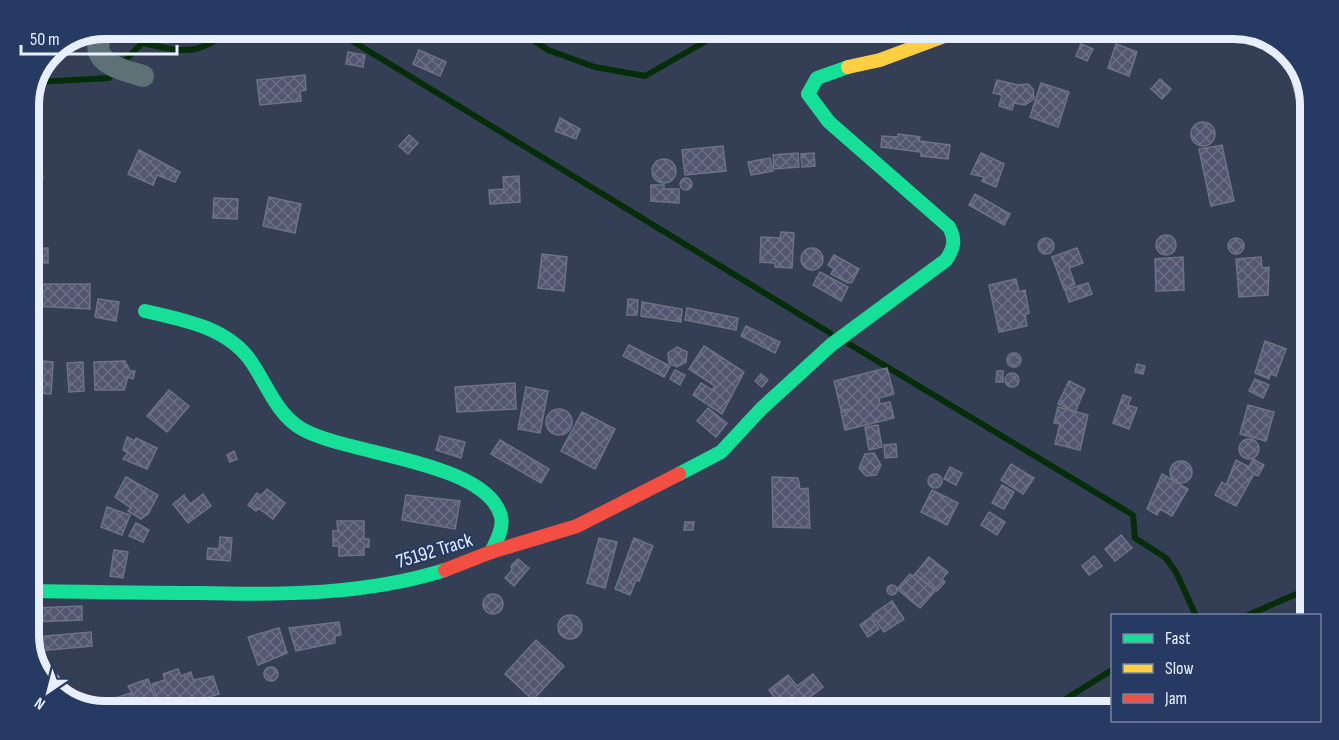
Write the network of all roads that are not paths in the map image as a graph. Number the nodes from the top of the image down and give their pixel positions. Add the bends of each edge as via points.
1 (101, 39) edge
2 (936, 39) edge
3 (143, 76) dead end
4 (145, 311) dead end
5 (491, 552) junction
6 (39, 591) edge

1 - 3 street via 106,62 121,71
2 - 5 street via 817,78 808,98 829,122 949,227 955,241 946,260 831,345 721,452 577,526
4 - 5 street, 75192 Track via 196,324 242,350 282,414 302,429 328,441 402,458 469,481 495,502 501,516
5 - 6 street, 75192 Track via 416,579 333,592

